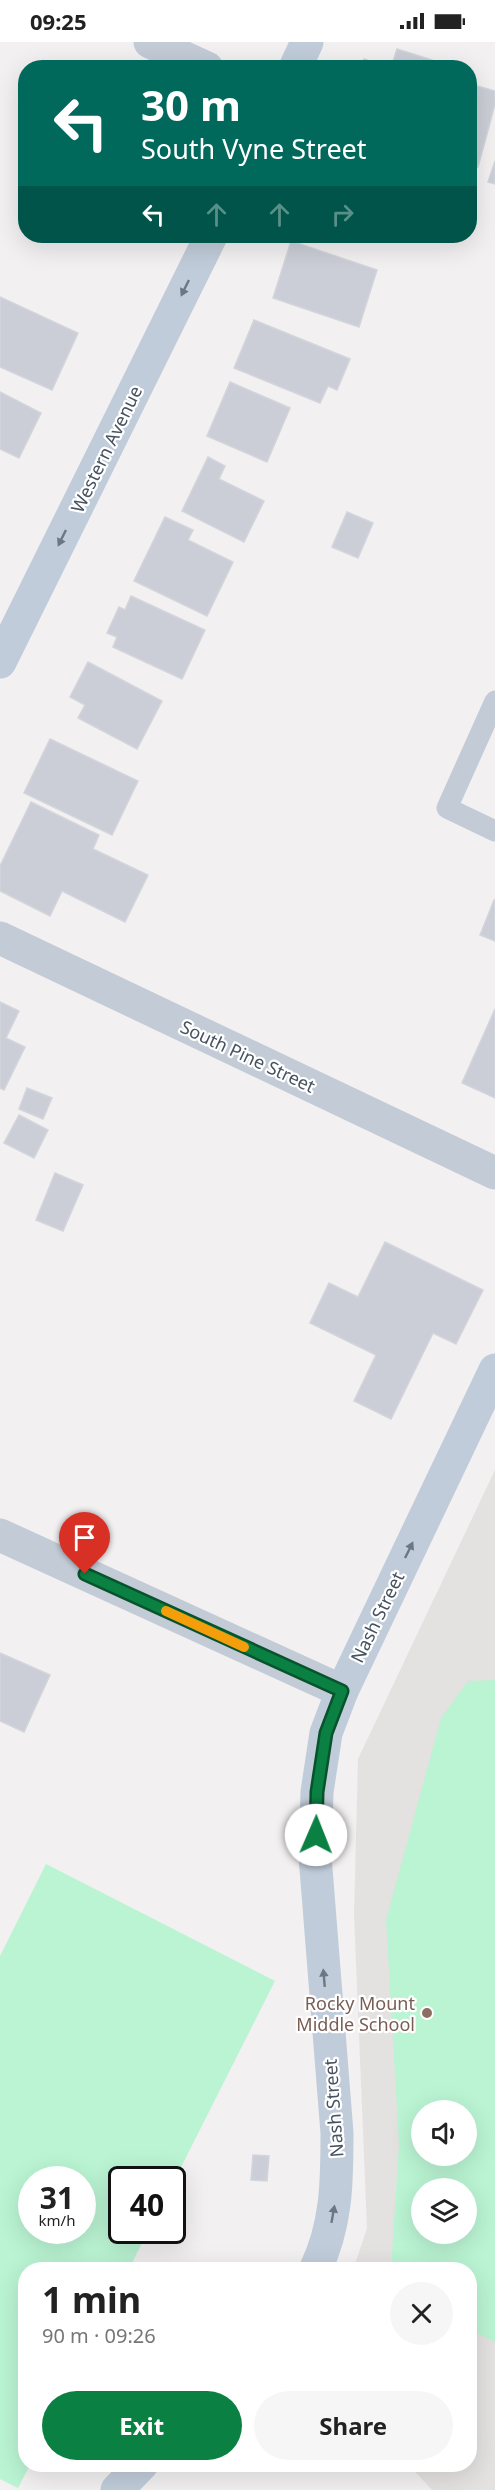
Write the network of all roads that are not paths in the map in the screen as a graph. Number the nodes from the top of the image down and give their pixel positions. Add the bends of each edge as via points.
1 (150, 42) edge
2 (307, 42) edge
3 (189, 60) edge
4 (299, 60) edge
5 (208, 243) edge
6 (0, 662) edge
7 (495, 701) edge
8 (495, 831) edge
9 (0, 938) edge
10 (495, 1173) edge
11 (495, 1370) edge
12 (0, 1535) edge
13 (342, 1691) junction
14 (319, 2262) edge
15 (134, 2472) edge
16 (117, 2490) edge

1 - 3 street
2 - 4 street
5 -> 6 street, Western Avenue
7 - 8 lane via 447,808
9 - 10 street, South Pine Street
13 -> 11 street, Nash Street
12 - 13 street
14 -> 13 street, Nash Street via 334,2212 337,2133 315,1856 317,1792 326,1733
15 - 16 street

